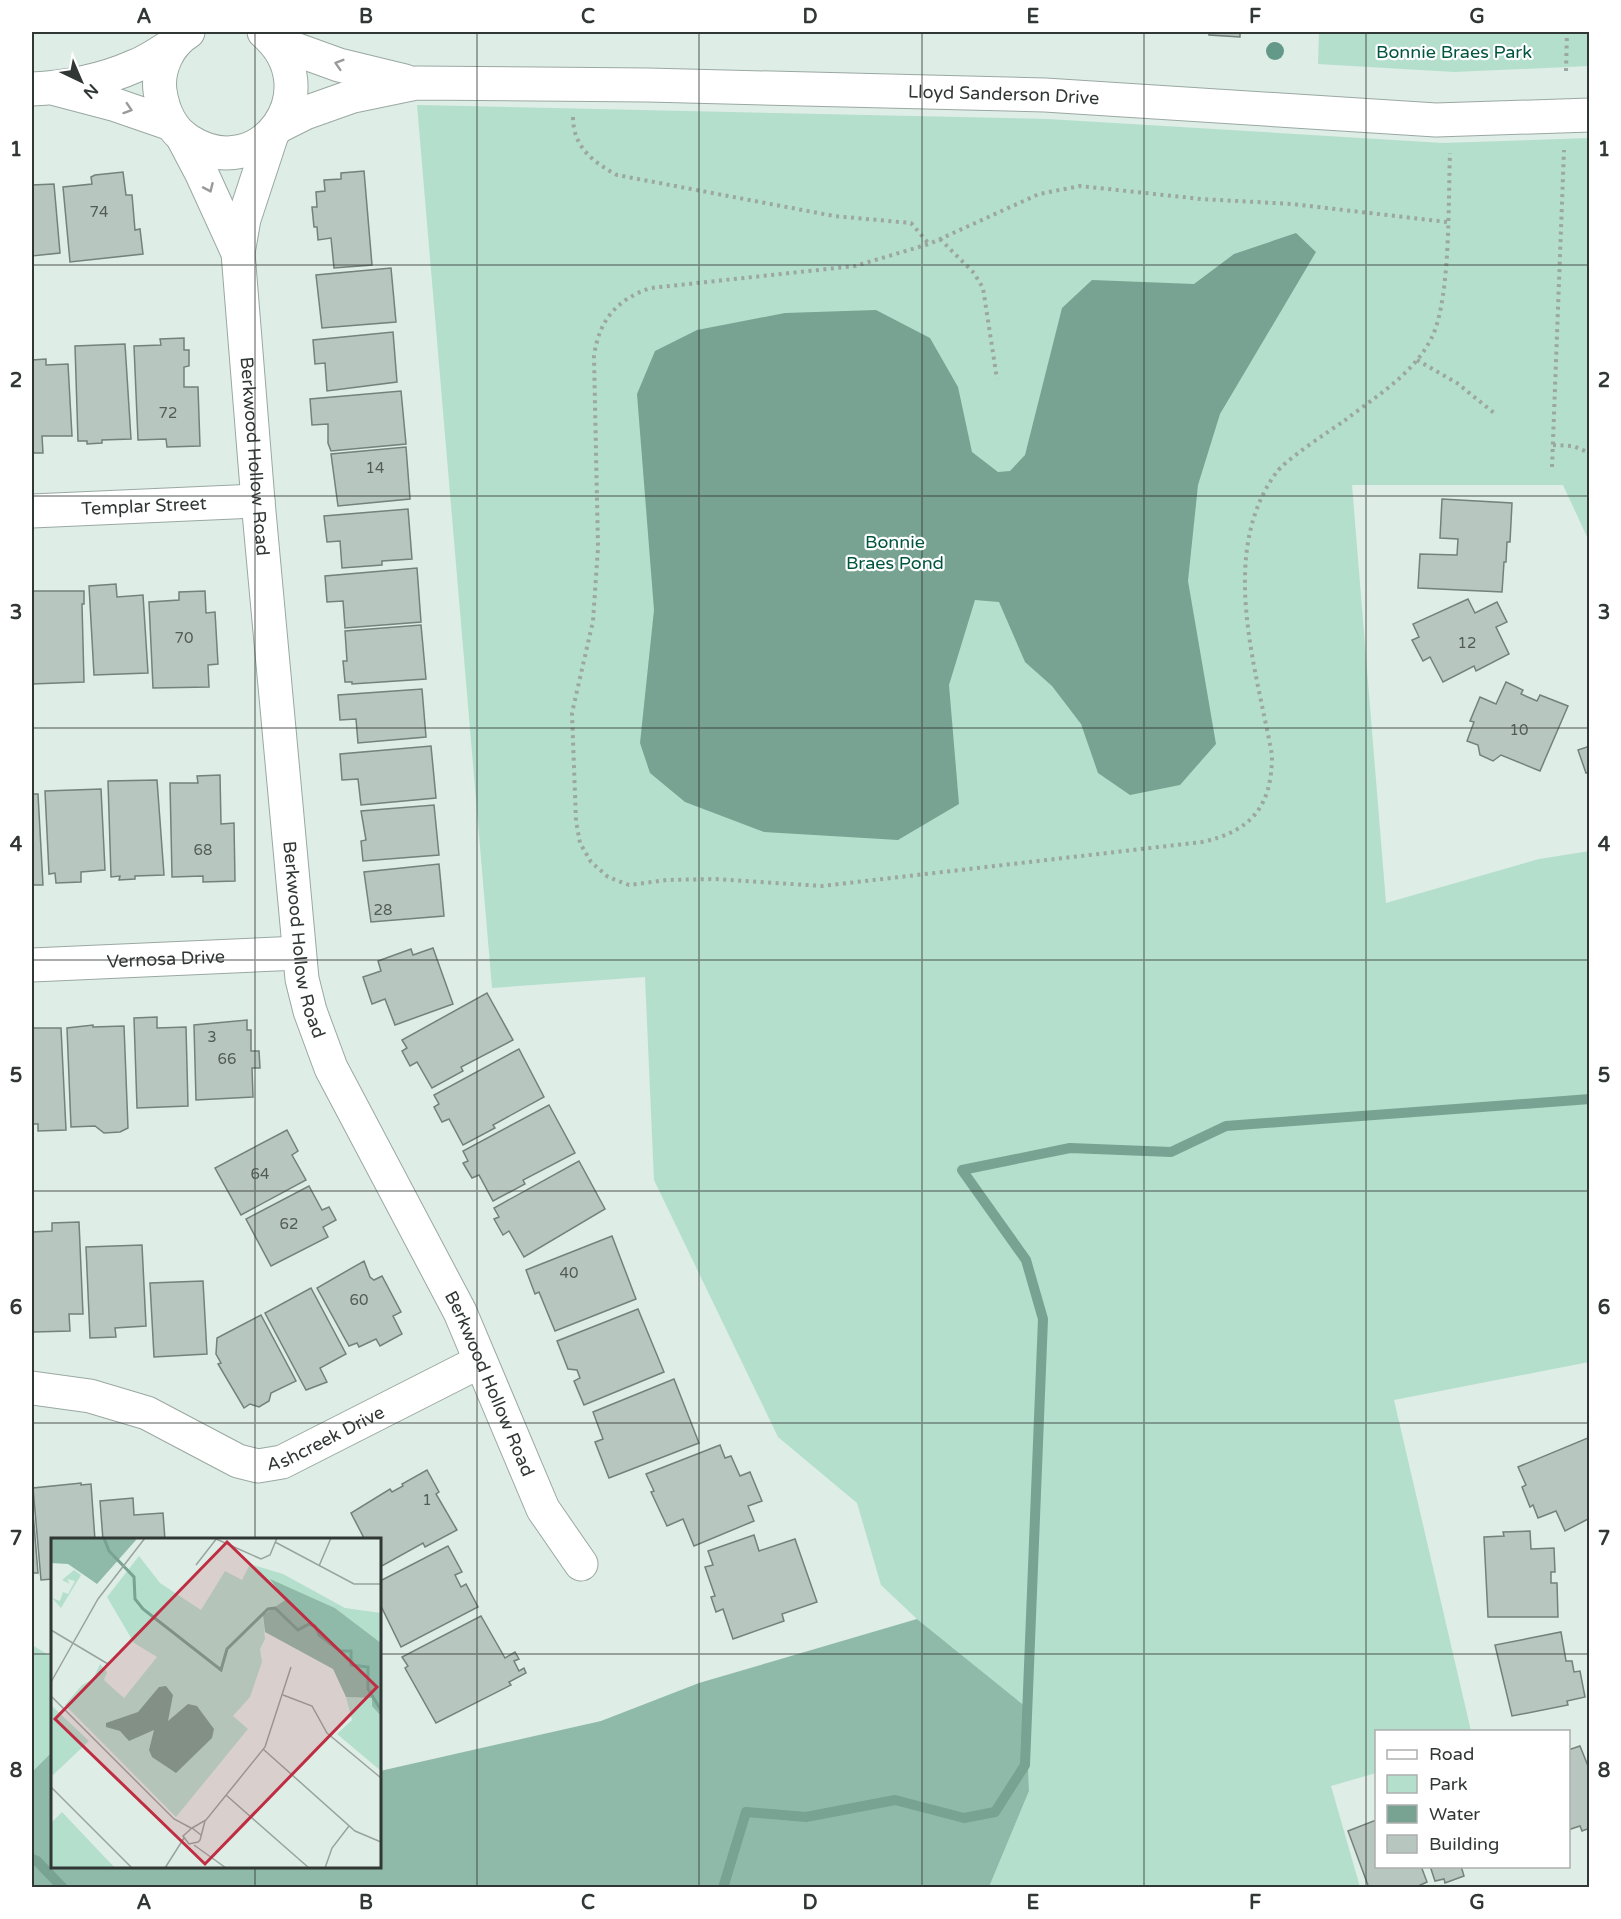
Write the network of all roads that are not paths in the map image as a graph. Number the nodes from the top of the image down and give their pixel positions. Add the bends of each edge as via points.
1 (182, 35) edge
2 (271, 37) edge
3 (416, 83) junction
4 (42, 88) edge
5 (1590, 115) edge
6 (176, 130) junction
7 (276, 130) junction
8 (238, 253) junction
9 (258, 501) junction
10 (32, 511) edge
11 (299, 953) junction
12 (32, 965) edge
13 (479, 1362) junction
14 (32, 1389) edge
15 (581, 1564) dead end

1 - 4 street via 137,66
1 - 6 street, Berkwood Hollow Road via 164,61 159,83 162,105
3 -> 2 street, Lloyd Sanderson Drive via 339,65
2 - 7 street, Berkwood Hollow Road via 289,62 293,84 290,106
3 - 5 street, Lloyd Sanderson Drive via 1045,95 1452,120
3 - 7 street, Lloyd Sanderson Drive via 353,96 305,113
4 -> 6 street via 113,104
6 - 7 street, Lloyd Sanderson Drive via 198,147 218,152 256,146
6 -> 8 street, Berkwood Hollow Road via 201,172
7 - 8 street, Berkwood Hollow Road via 244,219
8 - 9 street, Berkwood Hollow Road
9 - 10 street, Templar Street
9 - 11 street, Berkwood Hollow Road
11 - 12 street, Vernosa Drive
11 - 13 street, Berkwood Hollow Road via 310,1011 331,1068 460,1312
13 - 14 street, Ashcreek Drive via 282,1462 258,1466 238,1461 140,1411 90,1396
13 - 15 street, Berkwood Hollow Road via 543,1509

